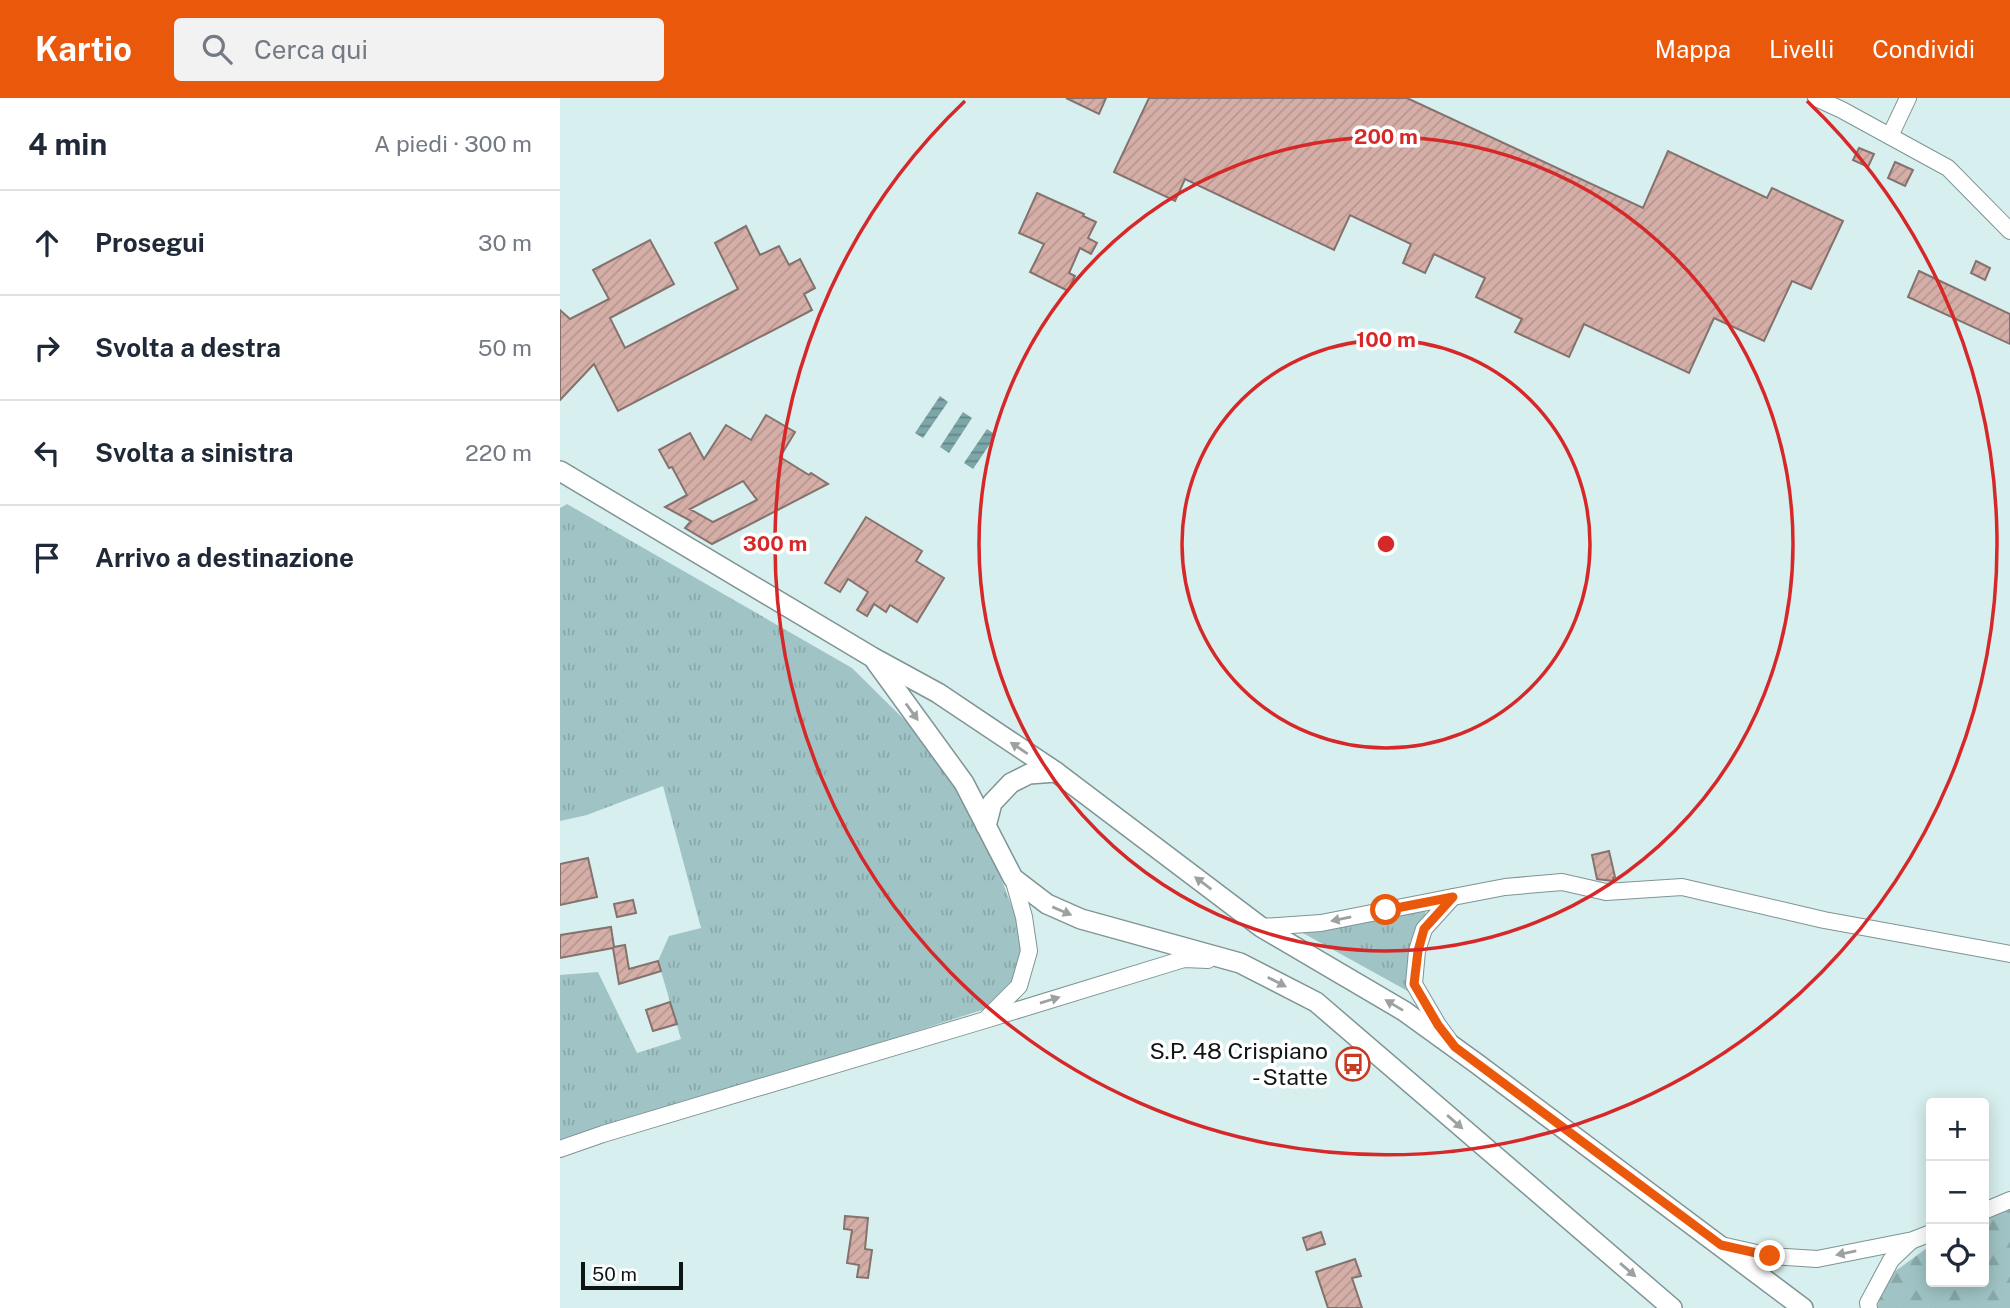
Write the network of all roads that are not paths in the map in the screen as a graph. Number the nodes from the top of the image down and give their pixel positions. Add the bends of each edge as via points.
1 (1816, 98) edge
2 (1908, 98) edge
3 (1891, 136) junction
4 (2010, 231) edge
5 (560, 471) edge
6 (872, 657) junction
7 (1056, 772) junction
8 (986, 826) junction
9 (1013, 878) junction
10 (1453, 897) junction
11 (1261, 927) junction
12 (2010, 954) edge
13 (1240, 963) junction
14 (985, 1020) junction
15 (1455, 1047) junction
16 (560, 1149) edge
17 (2010, 1200) edge
18 (1989, 1209) edge
19 (1926, 1235) edge
20 (1913, 1240) junction
21 (1721, 1245) junction
22 (1672, 1308) edge
23 (1803, 1308) edge
24 (1869, 1308) edge

1 - 3 street
2 - 3 street
3 - 4 street via 1948,168
5 - 6 main road
7 -> 6 main road via 938,693
6 -> 8 main road via 964,783
7 - 8 main road via 1029,774 1011,783 992,803
11 -> 7 main road
8 - 9 main road
9 -> 13 main road via 1047,904 1081,919
9 - 14 street via 1029,951 1019,986
10 -> 11 street via 1321,923
10 - 12 street via 1562,882 1606,892 1682,887 1824,920
10 - 15 street via 1424,929 1414,984
15 -> 11 main road via 1404,1011
14 -> 13 street via 1184,958
13 -> 22 main road via 1316,1002
14 - 16 street
15 - 21 main road
17 - 18 street
19 - 20 street
20 -> 21 street via 1817,1259 1770,1256
20 - 24 street via 1891,1260
21 - 23 main road

